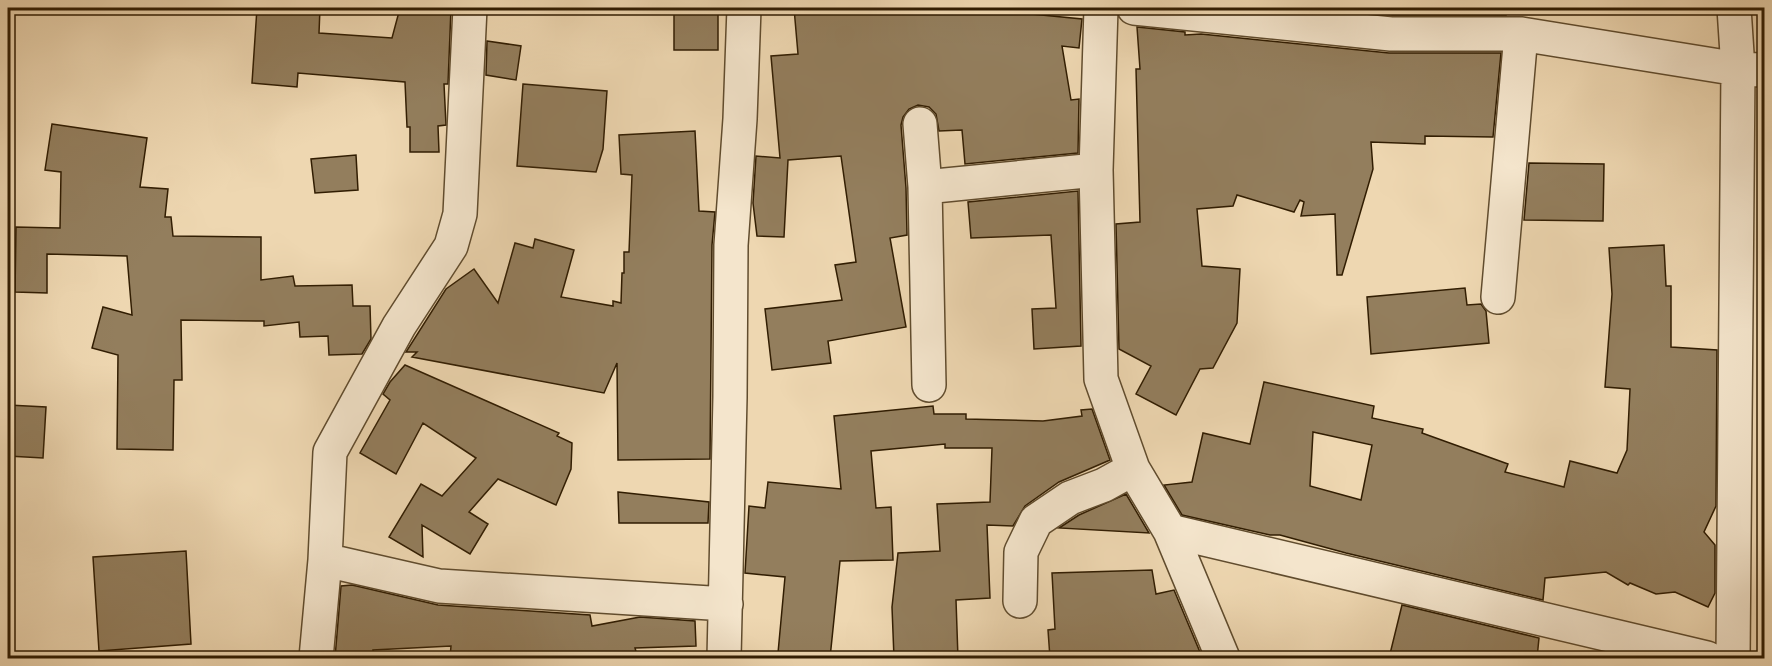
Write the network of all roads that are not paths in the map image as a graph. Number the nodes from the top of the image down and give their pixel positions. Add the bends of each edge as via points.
1 (470, 8) edge
2 (744, 8) edge
3 (1101, 8) edge
4 (1134, 8) edge
5 (1734, 8) edge
6 (1392, 21) edge
7 (1521, 34) junction
8 (1751, 69) edge
9 (920, 124) dead end
10 (1096, 170) junction
11 (925, 187) junction
12 (1498, 297) dead end
13 (929, 385) dead end
14 (1133, 469) junction
15 (1170, 531) junction
16 (325, 560) junction
17 (1020, 601) dead end
18 (726, 604) junction
19 (316, 658) edge
20 (723, 658) edge
21 (1223, 658) edge
22 (1707, 658) edge
23 (1733, 658) edge

1 - 16 street via 460,214 451,246 399,326 330,452
2 - 18 street via 730,245
3 - 10 street
4 - 6 street
5 - 8 street
6 - 7 street
7 - 8 street
7 - 12 street
8 - 23 street
9 - 11 street
10 - 11 street
10 - 14 street via 1101,379
11 - 13 street
14 - 15 street
14 - 17 street via 1070,498 1036,521 1021,552
15 - 21 street
15 - 22 street
16 - 18 street via 439,586
16 - 19 street
18 - 20 street

